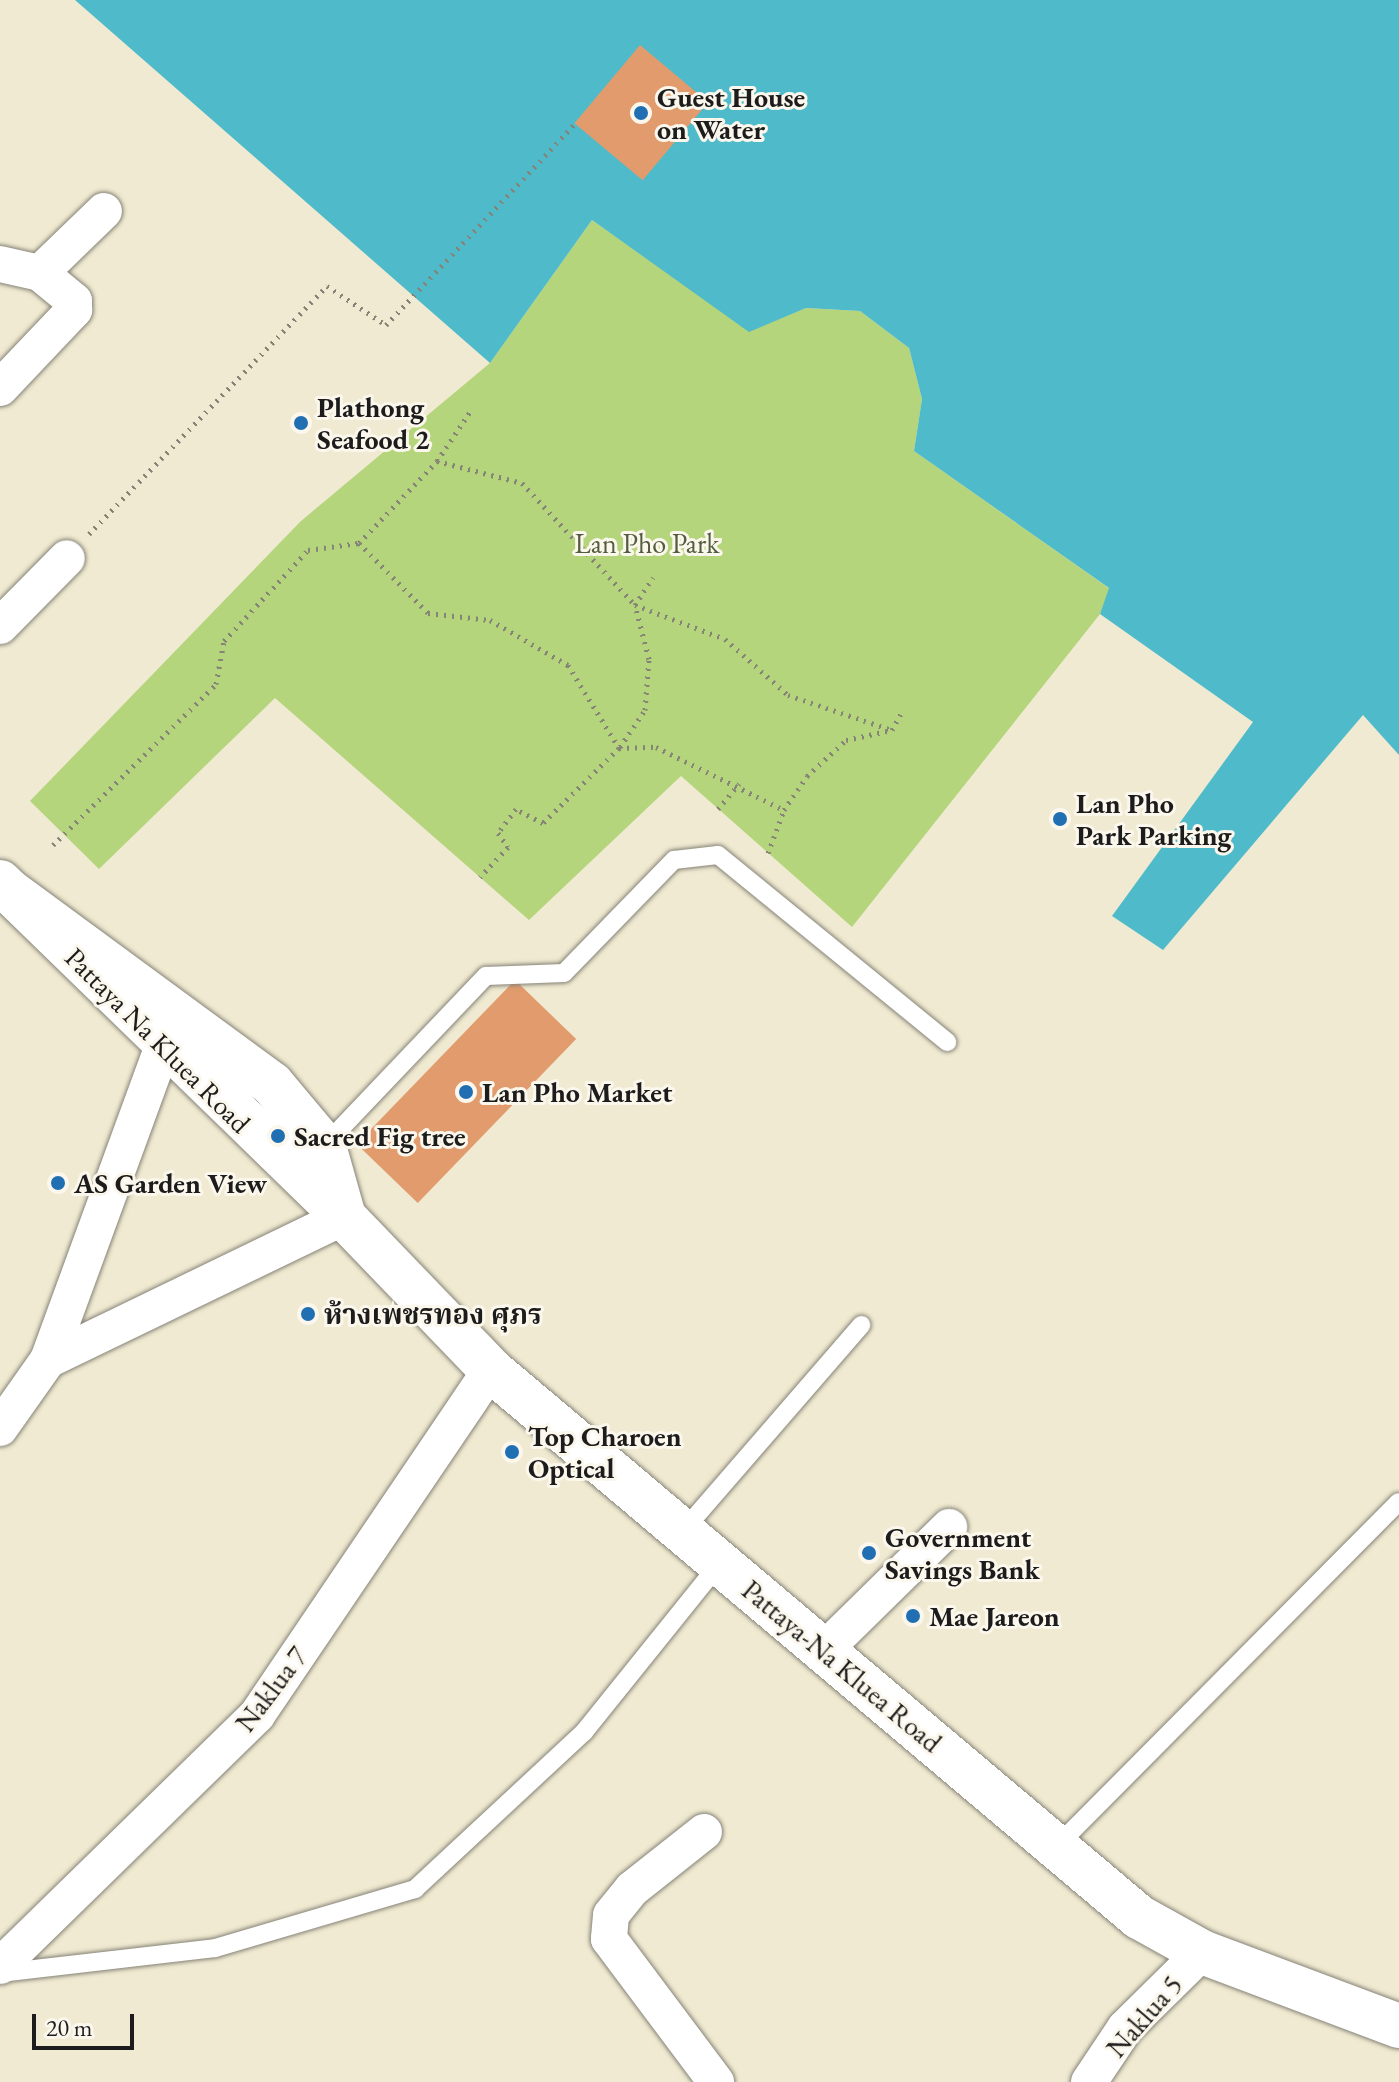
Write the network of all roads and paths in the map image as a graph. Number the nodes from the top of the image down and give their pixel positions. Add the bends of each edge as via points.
1 (575, 124) dead end
2 (104, 211) dead end
3 (0, 264) edge
4 (40, 273) junction
5 (0, 388) edge
6 (472, 409) dead end
7 (437, 461) junction
8 (359, 543) junction
9 (67, 558) joint
10 (653, 577) dead end
11 (635, 605) junction
12 (0, 626) edge
13 (901, 714) dead end
14 (892, 730) junction
15 (619, 748) junction
16 (739, 784) junction
17 (718, 809) dead end
18 (784, 810) junction
19 (53, 845) dead end
20 (768, 853) dead end
21 (480, 877) dead end
22 (5, 887) edge
23 (947, 1042) dead end
24 (163, 1045) junction
25 (324, 1146) junction
26 (344, 1217) junction
27 (861, 1325) dead end
28 (48, 1360) junction
29 (491, 1370) junction
30 (0, 1428) edge
31 (1399, 1502) edge
32 (949, 1527) dead end
33 (682, 1532) junction
34 (720, 1563) junction
35 (823, 1651) junction
36 (704, 1832) dead end
37 (1056, 1847) junction
38 (1202, 1952) junction
39 (0, 1966) edge
40 (0, 1973) edge
41 (1399, 2026) edge
42 (716, 2082) edge
43 (1089, 2082) edge

1 - 9 path via 386,325 327,286
2 - 4 street
3 - 4 street
4 - 5 street via 74,301 74,310
6 - 7 path
7 - 8 path
7 - 11 path via 522,483
8 - 15 path via 428,613 490,620 568,665
8 - 19 path via 308,550 224,641 216,684
9 - 12 street
10 - 11 path
11 - 14 path via 725,639 788,695
11 - 15 path via 649,659 645,710
13 - 14 path
14 - 18 path via 846,740 807,776
15 - 16 path via 656,747
15 - 21 path via 543,823 516,809 498,833 508,847
16 - 17 path
16 - 18 path
18 - 20 path
22 - 24 street, Pattaya Na Kluea Road
22 - 25 street, Pattaya Na Kluea Road via 272,1084
23 - 25 lane via 718,855 674,860 564,973 486,976
24 - 26 street, Pattaya Na Kluea Road
24 - 28 street
25 - 26 street, Pattaya Na Kluea Road
26 - 28 street
26 - 29 street, Pattaya-Na Kluea Road
27 - 33 lane
28 - 30 street
29 - 33 street, Pattaya-Na Kluea Road
29 - 39 street, Naklua 7 via 257,1715
31 - 37 lane
32 - 35 street
33 - 34 street, Pattaya-Na Kluea Road
34 - 35 street, Pattaya-Na Kluea Road
34 - 40 lane via 584,1732 415,1889 215,1948
35 - 37 street, Pattaya-Na Kluea Road
36 - 42 street via 632,1889 611,1915 609,1939
37 - 38 street, Pattaya-Na Kluea Road via 1139,1917
38 - 41 street, Pattaya-Na Kluea Road
38 - 43 street, Naklua 5 via 1125,2028

